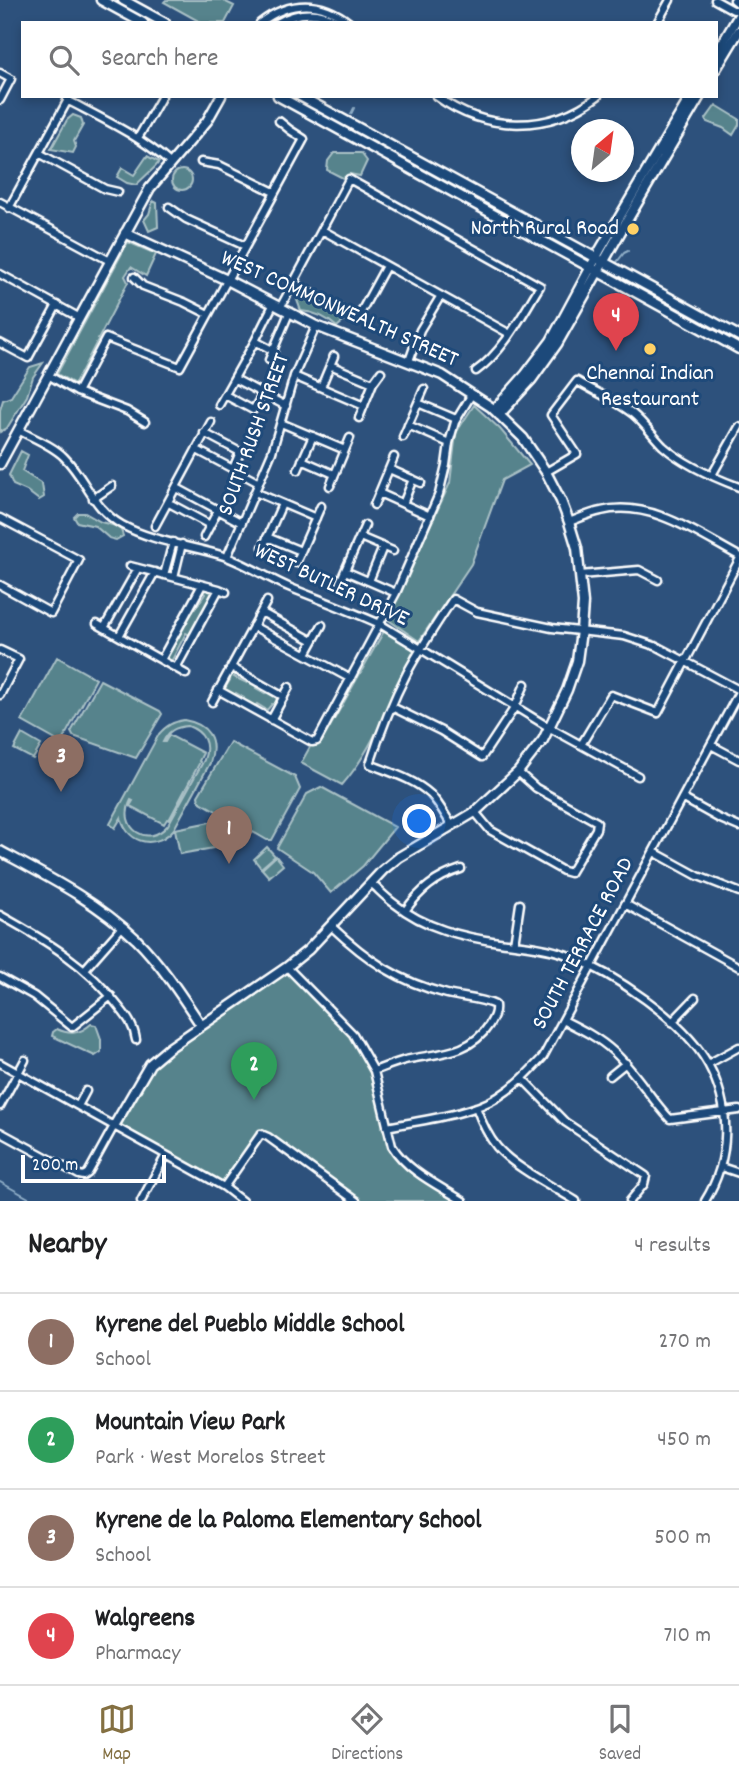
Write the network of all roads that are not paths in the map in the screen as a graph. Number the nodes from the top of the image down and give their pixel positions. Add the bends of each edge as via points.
1 (101, 0) edge
2 (123, 0) edge
3 (670, 0) edge
4 (715, 0) edge
5 (734, 0) edge
6 (739, 4) edge
7 (278, 6) junction
8 (739, 12) edge
9 (285, 19) junction
10 (139, 21) edge
11 (161, 21) edge
12 (262, 21) edge
13 (281, 21) edge
14 (335, 21) edge
15 (347, 21) edge
16 (658, 21) edge
17 (739, 31) edge
18 (718, 50) edge
19 (718, 66) edge
20 (0, 73) edge
21 (68, 98) edge
22 (161, 98) edge
23 (221, 98) edge
24 (282, 98) edge
25 (304, 98) edge
26 (439, 98) edge
27 (596, 98) edge
28 (690, 98) edge
29 (699, 98) edge
30 (0, 100) edge
31 (279, 121) dead end
32 (138, 138) junction
33 (39, 153) junction
34 (201, 162) dead end
35 (170, 163) junction
36 (118, 191) dead end
37 (274, 191) junction
38 (0, 202) edge
39 (169, 207) dead end
40 (9, 208) junction
41 (322, 230) junction
42 (125, 233) junction
43 (245, 246) junction
44 (600, 260) junction
45 (110, 261) junction
46 (386, 266) junction
47 (594, 269) junction
48 (0, 274) edge
49 (134, 276) dead end
50 (228, 280) junction
51 (294, 283) junction
52 (440, 297) junction
53 (57, 306) junction
54 (277, 306) junction
55 (289, 313) junction
56 (208, 314) junction
57 (80, 318) junction
58 (316, 326) junction
59 (723, 328) junction
60 (510, 334) junction
61 (718, 337) junction
62 (739, 337) edge
63 (255, 341) junction
64 (0, 342) edge
65 (739, 349) edge
66 (274, 351) junction
67 (334, 356) dead end
68 (269, 360) dead end
69 (409, 361) junction
70 (330, 365) junction
71 (476, 371) dead end
72 (381, 372) dead end
73 (48, 375) junction
74 (294, 376) junction
75 (235, 379) junction
76 (373, 383) junction
77 (321, 387) junction
78 (424, 389) dead end
79 (77, 392) junction
80 (262, 394) junction
81 (472, 394) junction
82 (225, 395) junction
83 (418, 403) junction
84 (219, 405) dead end
85 (286, 406) junction
86 (365, 406) junction
87 (497, 413) junction
88 (359, 418) dead end
89 (457, 419) junction
90 (145, 422) dead end
91 (211, 422) dead end
92 (281, 423) junction
93 (408, 425) junction
94 (739, 427) edge
95 (18, 430) junction
96 (663, 431) dead end
97 (204, 433) junction
98 (313, 436) junction
99 (403, 437) dead end
100 (351, 438) dead end
101 (656, 438) junction
102 (449, 443) junction
103 (197, 450) junction
104 (345, 450) junction
105 (394, 457) dead end
106 (1, 460) edge
107 (302, 460) junction
108 (233, 469) junction
109 (389, 469) junction
110 (298, 470) dead end
111 (546, 472) junction
112 (334, 474) junction
113 (712, 475) junction
114 (413, 480) junction
115 (259, 483) junction
116 (421, 483) dead end
117 (113, 486) dead end
118 (330, 486) dead end
119 (739, 487) edge
120 (177, 488) junction
121 (255, 492) junction
122 (379, 493) junction
123 (93, 499) junction
124 (169, 503) junction
125 (282, 503) junction
126 (403, 504) junction
127 (374, 505) dead end
128 (321, 506) dead end
129 (218, 510) junction
130 (430, 516) junction
131 (0, 518) edge
132 (316, 518) junction
133 (569, 522) junction
134 (242, 523) junction
135 (210, 525) junction
136 (155, 526) dead end
137 (365, 526) dead end
138 (204, 537) dead end
139 (267, 537) junction
140 (360, 537) junction
141 (173, 542) junction
142 (182, 544) junction
143 (263, 547) dead end
144 (383, 547) junction
145 (301, 551) junction
146 (393, 551) dead end
147 (227, 557) junction
148 (739, 558) edge
149 (296, 564) dead end
150 (345, 571) junction
151 (155, 572) junction
152 (580, 575) junction
153 (169, 576) junction
154 (658, 580) dead end
155 (369, 581) junction
156 (340, 582) dead end
157 (0, 585) edge
158 (202, 585) junction
159 (396, 593) junction
160 (267, 601) dead end
161 (261, 612) junction
162 (97, 624) dead end
163 (380, 624) junction
164 (322, 625) dead end
165 (254, 626) junction
166 (104, 628) junction
167 (581, 632) junction
168 (119, 636) junction
169 (313, 641) junction
170 (421, 648) junction
171 (0, 650) edge
172 (306, 654) junction
173 (161, 660) junction
174 (685, 661) junction
175 (231, 667) junction
176 (176, 668) junction
177 (186, 674) dead end
178 (351, 679) junction
179 (525, 684) dead end
180 (289, 687) dead end
181 (218, 690) junction
182 (739, 691) edge
183 (0, 695) edge
184 (284, 696) junction
185 (212, 702) dead end
186 (392, 706) junction
187 (515, 707) junction
188 (271, 720) junction
189 (550, 728) junction
190 (581, 745) junction
191 (711, 745) junction
192 (739, 760) edge
193 (518, 772) junction
194 (638, 776) dead end
195 (682, 798) junction
196 (475, 812) junction
197 (452, 826) junction
198 (739, 827) edge
199 (0, 852) edge
200 (654, 852) junction
201 (461, 869) dead end
202 (371, 883) junction
203 (739, 892) edge
204 (520, 904) dead end
205 (625, 904) junction
206 (405, 911) junction
207 (0, 915) edge
208 (331, 926) junction
209 (122, 927) junction
210 (514, 944) junction
211 (287, 967) junction
212 (592, 967) junction
213 (739, 967) edge
214 (85, 969) junction
215 (0, 978) edge
216 (111, 996) junction
217 (695, 999) dead end
218 (563, 1020) junction
219 (673, 1022) junction
220 (201, 1025) junction
221 (135, 1040) dead end
222 (739, 1047) edge
223 (25, 1060) dead end
224 (0, 1063) edge
225 (626, 1063) junction
226 (708, 1063) junction
227 (374, 1071) junction
228 (18, 1073) junction
229 (610, 1076) dead end
230 (523, 1079) junction
231 (86, 1091) dead end
232 (0, 1106) edge
233 (78, 1106) junction
234 (476, 1107) junction
235 (739, 1110) edge
236 (725, 1112) junction
237 (114, 1126) junction
238 (387, 1127) junction
239 (0, 1132) edge
240 (166, 1155) junction
241 (721, 1167) junction
242 (739, 1173) edge
243 (224, 1187) junction
244 (141, 1201) edge
245 (242, 1201) edge
246 (356, 1201) edge
247 (463, 1201) edge
248 (576, 1201) edge
249 (630, 1201) edge
250 (705, 1201) edge

1 - 10 street
2 - 11 street
3 - 16 street
4 - 8 street
5 - 6 street
7 - 9 street
7 - 12 street
7 - 15 street via 317,4
8 - 18 street
9 - 13 street
9 - 14 street via 310,13
17 - 19 street
20 - 30 street via 11,79
21 - 32 street
21 - 33 street
22 - 32 street
23 - 35 street
24 - 47 street
25 - 44 street
26 - 27 street via 491,122 517,124 564,116
28 - 44 street
29 - 44 street
31 - 37 street via 304,139
32 - 35 street
33 - 36 street via 105,189
33 - 40 street
34 - 37 street
35 - 42 street
37 - 43 street
38 - 40 street
39 - 43 street
40 - 45 street
41 - 46 street
41 - 51 street
41 - 60 street via 349,179 540,286
42 - 45 street
42 - 50 street, WEST COMMONWEALTH STREET
43 - 50 street
44 - 47 street
44 - 59 street
45 - 57 street
46 - 51 street via 357,319
46 - 52 street
47 - 61 street
47 - 87 street via 562,328
48 - 53 street
49 - 56 street via 143,286
50 - 54 street, WEST COMMONWEALTH STREET
50 - 56 street
51 - 54 street
52 - 60 street
52 - 69 street via 420,330
53 - 57 street
53 - 64 street via 28,358
54 - 55 street, WEST COMMONWEALTH STREET
54 - 63 street
55 - 58 street, WEST COMMONWEALTH STREET
55 - 66 street
56 - 79 street via 180,366 106,338
57 - 73 street
58 - 69 street, WEST COMMONWEALTH STREET
58 - 74 street, SOUTH RUSH STREET
59 - 61 street
59 - 62 street
60 - 71 street
61 - 65 street
63 - 66 street
63 - 75 street
66 - 68 street
67 - 70 street
69 - 81 street, WEST COMMONWEALTH STREET
70 - 76 street
70 - 77 street
72 - 76 street
73 - 79 street
73 - 95 street
74 - 77 street
74 - 85 street, SOUTH RUSH STREET
75 - 80 street
75 - 82 street
76 - 86 street
77 - 86 street
78 - 83 street
79 - 90 street
80 - 82 street via 253,410
80 - 85 street
81 - 87 street, WEST COMMONWEALTH STREET
81 - 89 street
82 - 84 street
83 - 89 street
83 - 93 street
85 - 92 street, SOUTH RUSH STREET
86 - 88 street
87 - 111 street, WEST COMMONWEALTH STREET via 523,438
89 - 102 street
91 - 97 street
92 - 98 street
92 - 115 street, SOUTH RUSH STREET
93 - 99 street
93 - 102 street
94 - 113 street
95 - 106 street
95 - 123 street, WEST BUTLER DRIVE via 63,456
96 - 101 street
97 - 103 street
97 - 108 street via 240,452
98 - 104 street
98 - 107 street
100 - 104 street
101 - 111 street via 635,415 577,382 551,415 577,454
101 - 113 street via 677,457
102 - 130 street via 442,484
103 - 108 street
103 - 120 street
104 - 112 street
105 - 109 street
107 - 110 street
107 - 112 street
108 - 115 street
109 - 114 street
109 - 122 street
111 - 133 street, WEST COMMONWEALTH STREET
112 - 118 street
113 - 119 street
114 - 116 street
114 - 126 street
115 - 121 street, SOUTH RUSH STREET
117 - 123 street
120 - 124 street
120 - 129 street
121 - 125 street
121 - 134 street, SOUTH RUSH STREET
122 - 126 street
122 - 127 street
123 - 141 street, WEST BUTLER DRIVE via 121,525
124 - 135 street
124 - 136 street
125 - 132 street
125 - 139 street
126 - 130 street
128 - 132 street
129 - 134 street
129 - 135 street
130 - 159 street
131 - 157 street via 79,560 51,613
132 - 145 street
133 - 148 street via 602,510 656,514
133 - 152 street, WEST COMMONWEALTH STREET
134 - 147 street, SOUTH RUSH STREET
135 - 138 street
137 - 140 street
139 - 143 street
139 - 145 street
140 - 144 street
140 - 150 street
141 - 142 street, WEST BUTLER DRIVE
141 - 153 street
142 - 147 street, WEST BUTLER DRIVE
142 - 153 street
144 - 146 street
144 - 155 street
145 - 149 street
147 - 163 street, WEST BUTLER DRIVE
148 - 174 street
150 - 155 street
150 - 156 street
151 - 153 street
151 - 166 street via 134,567
151 - 168 street
152 - 154 street via 639,570
152 - 167 street, WEST COMMONWEALTH STREET
153 - 158 street
155 - 159 street
158 - 173 street
158 - 176 street via 222,591
159 - 163 street
160 - 161 street
161 - 165 street
161 - 169 street
162 - 166 street
163 - 170 street, WEST BUTLER DRIVE
163 - 178 street
164 - 169 street
165 - 172 street
165 - 175 street
166 - 168 street
167 - 170 street via 477,612 453,599
167 - 174 street via 624,636 658,646
167 - 189 street, WEST COMMONWEALTH STREET via 577,661
168 - 173 street
169 - 172 street
170 - 186 street
170 - 187 street, WEST BUTLER DRIVE
171 - 183 street via 19,659
172 - 178 street
173 - 176 street
174 - 182 street
174 - 190 street via 658,713 611,695
175 - 181 street
175 - 184 street
176 - 177 street
178 - 188 street via 315,742
179 - 187 street
180 - 184 street
181 - 185 street
181 - 188 street
182 - 191 street, SOUTH TERRACE ROAD
184 - 188 street
186 - 187 street via 482,757
186 - 197 street via 369,764 419,785 439,804
187 - 189 street, WEST BUTLER DRIVE
189 - 190 street, WEST BUTLER DRIVE
189 - 193 street, WEST COMMONWEALTH STREET
190 - 194 street, WEST BUTLER DRIVE
191 - 192 street
191 - 195 street, SOUTH TERRACE ROAD
193 - 196 street, WEST COMMONWEALTH STREET
193 - 196 street via 536,788 597,822 570,873 489,830
195 - 198 street
195 - 200 street, SOUTH TERRACE ROAD
196 - 197 street, WEST COMMONWEALTH STREET
197 - 202 street, WEST COMMONWEALTH STREET via 399,857
199 - 209 street via 86,898
200 - 203 street
200 - 205 street, SOUTH TERRACE ROAD
201 - 206 street via 435,880
202 - 206 street
202 - 208 street, WEST COMMONWEALTH STREET
204 - 210 street
205 - 212 street, SOUTH TERRACE ROAD
205 - 213 street
206 - 210 street via 455,934
207 - 214 street
208 - 211 street, WEST COMMONWEALTH STREET
208 - 227 street via 362,954 399,977 495,1005 496,1012 475,1041 457,1050
209 - 214 street
209 - 220 street via 157,962
210 - 212 street via 564,954
211 - 220 street, WEST COMMONWEALTH STREET
211 - 227 street via 354,1034
212 - 218 street, SOUTH TERRACE ROAD
212 - 219 street
214 - 216 street
215 - 216 street via 34,996 72,1027
216 - 221 street via 134,1026
217 - 219 street
218 - 225 street via 596,1038
218 - 230 street, SOUTH TERRACE ROAD via 543,1057
219 - 226 street
220 - 237 street, WEST COMMONWEALTH STREET via 150,1064
222 - 226 street
223 - 228 street
224 - 228 street
225 - 229 street
225 - 236 street via 670,1119
226 - 236 street
227 - 238 street
228 - 232 street
228 - 233 street
230 - 234 street, SOUTH TERRACE ROAD
230 - 249 street via 575,1130 646,1176
231 - 233 street
233 - 237 street
234 - 238 street, SOUTH TERRACE ROAD
234 - 248 street via 498,1148
235 - 236 street
236 - 241 street
237 - 239 street via 84,1176
237 - 240 street
238 - 247 street via 392,1146 404,1163
240 - 243 street
240 - 244 street
241 - 242 street
241 - 250 street
243 - 245 street
243 - 246 street via 261,1134

